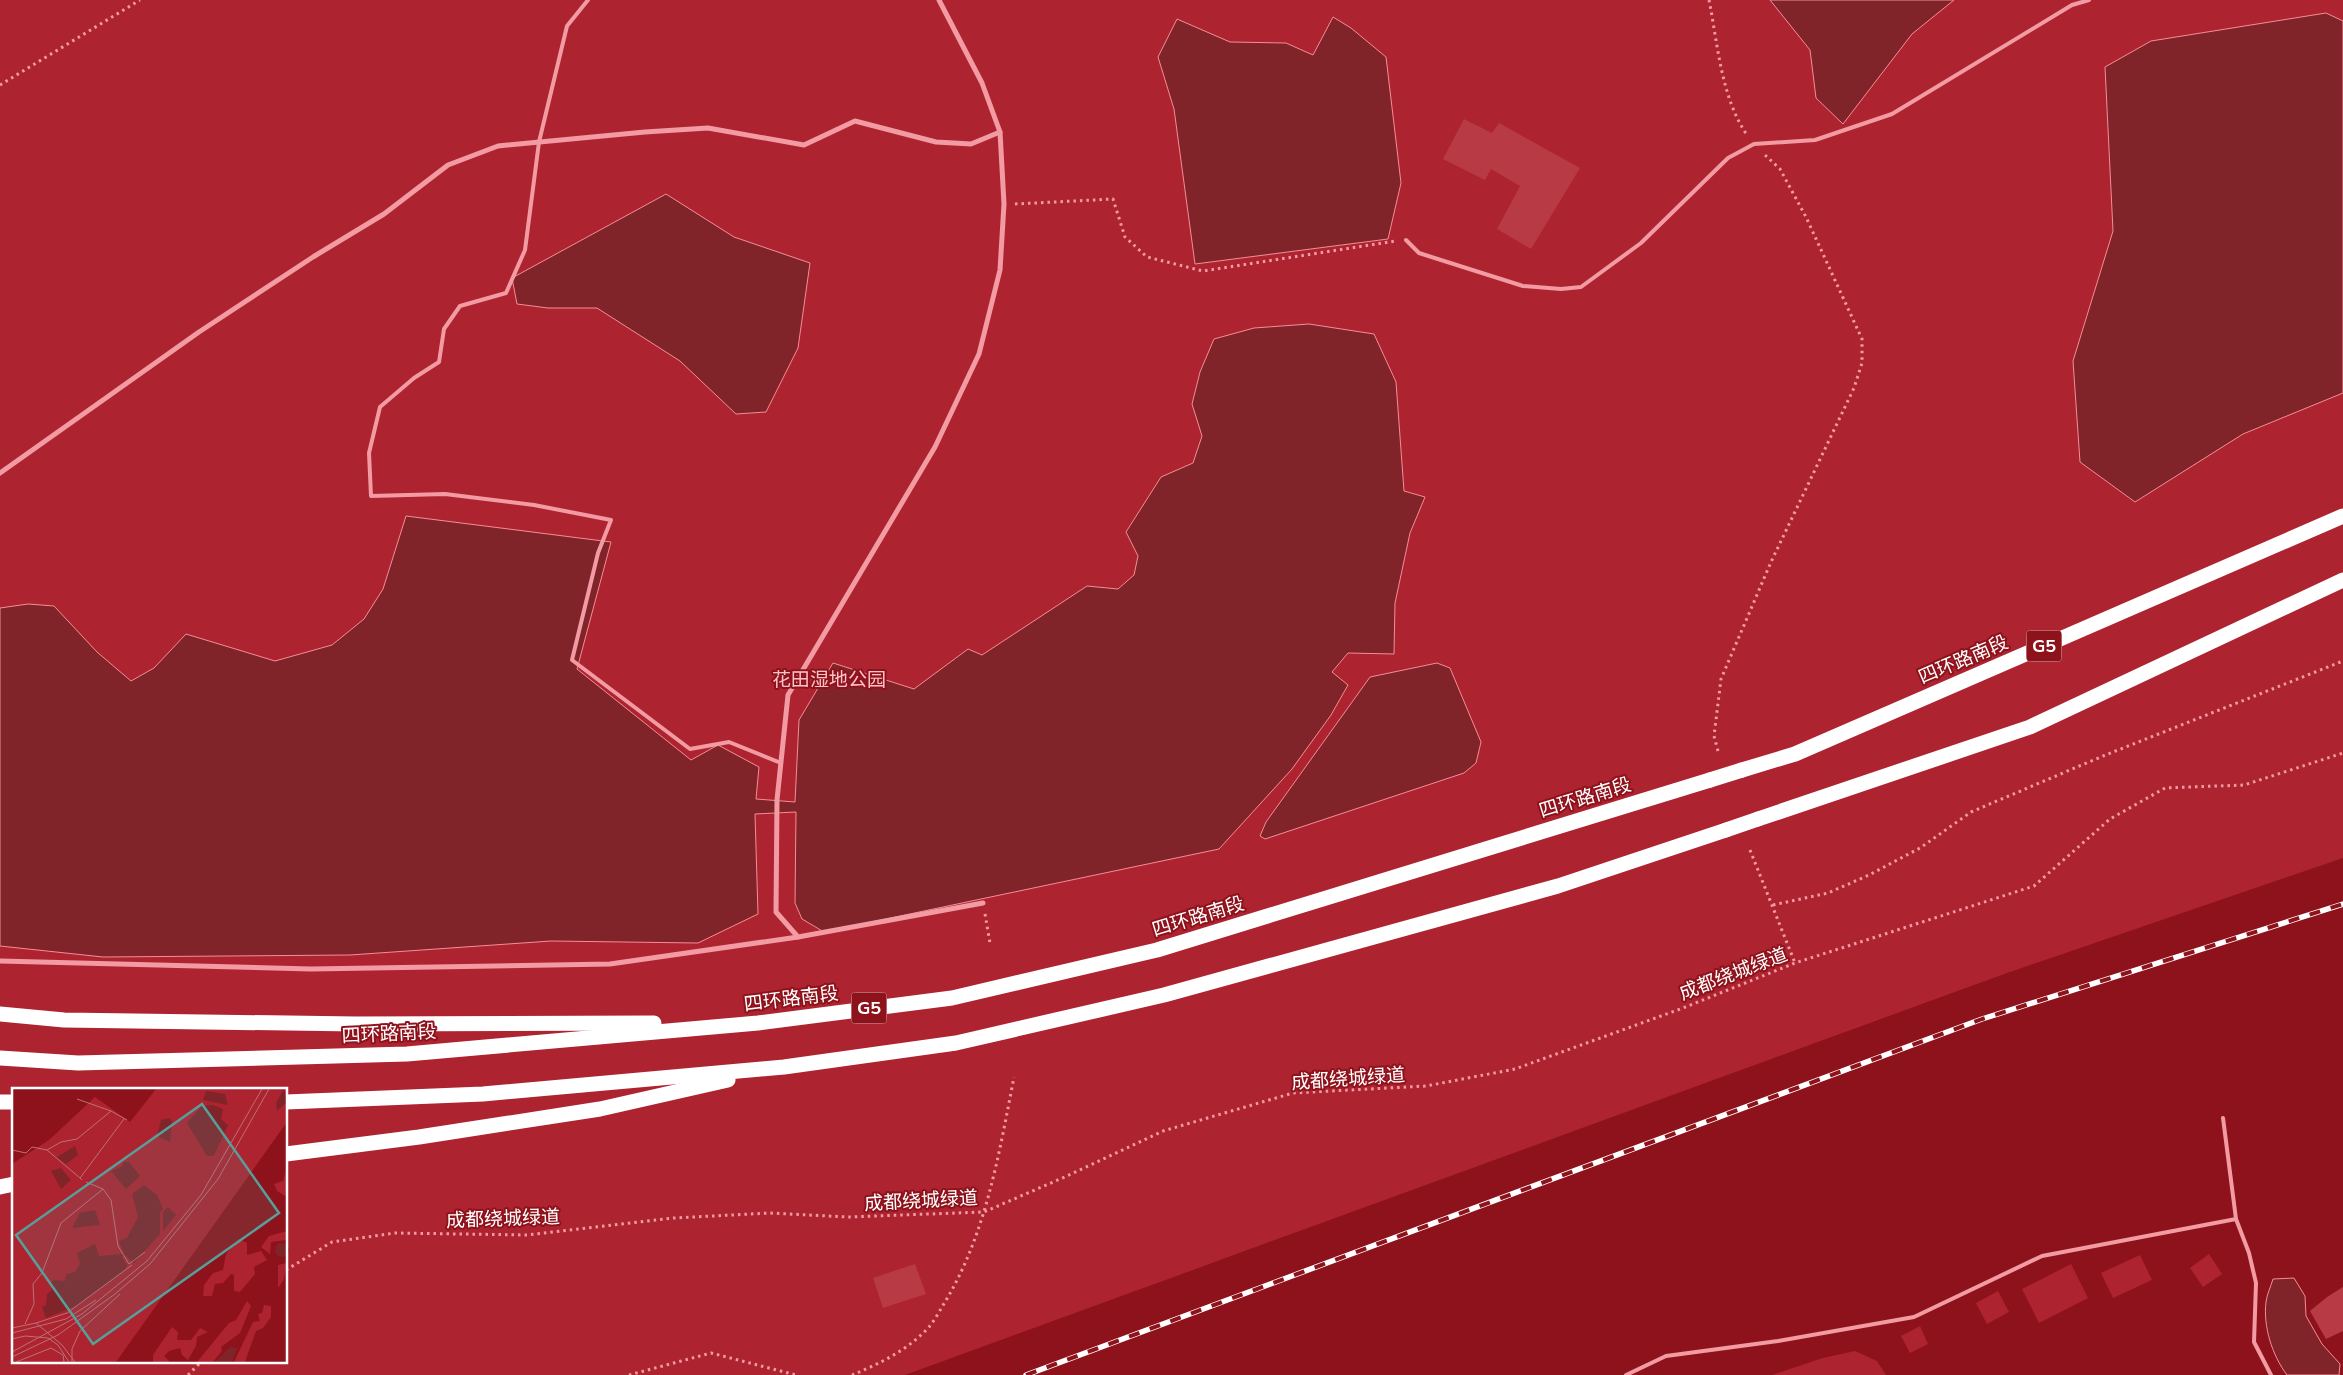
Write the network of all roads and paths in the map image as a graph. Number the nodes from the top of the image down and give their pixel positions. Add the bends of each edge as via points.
1 (140, 0) edge
2 (588, 0) edge
3 (939, 0) edge
4 (1709, 0) edge
5 (2089, 0) edge
6 (0, 85) edge
7 (1000, 132) junction
8 (539, 142) junction
9 (1754, 144) junction
10 (1004, 204) junction
11 (1406, 240) joint
12 (0, 473) edge
13 (2343, 516) edge
14 (2343, 580) edge
15 (2343, 661) edge
16 (1718, 751) dead end
17 (2343, 753) edge
18 (781, 763) junction
19 (1750, 850) dead end
20 (983, 903) joint
21 (1772, 906) junction
22 (798, 937) junction
23 (990, 943) dead end
24 (0, 962) edge
25 (1796, 963) junction
26 (0, 1014) edge
27 (758, 1023) junction
28 (0, 1058) edge
29 (784, 1067) junction
30 (1014, 1077) dead end
31 (288, 1102) edge
32 (2224, 1118) dead end
33 (288, 1154) edge
34 (984, 1212) junction
35 (2236, 1219) junction
36 (288, 1269) edge
37 (201, 1362) edge
38 (188, 1375) edge
39 (630, 1375) edge
40 (796, 1375) edge
41 (852, 1375) edge
42 (1626, 1375) edge
43 (2272, 1375) edge

1 - 6 path
2 - 8 lane via 567,26
3 - 7 street via 982,83
4 - 9 path via 1735,118
5 - 9 lane via 2072,5 1892,114 1815,140
7 - 8 street via 971,144 936,142 855,121 804,145 708,128
7 - 10 street
8 - 12 street via 498,146 448,165 384,214 199,332
8 - 18 lane via 525,250 506,293 460,306 444,329 439,362 380,407 369,453 370,496 445,494 534,505 611,520 598,553 572,660 690,749 729,742
9 - 11 lane via 1728,158 1641,243 1582,287 1523,286 1419,253
9 - 16 path via 1780,169 1806,217 1862,339 1862,363 1854,388 1771,562 1721,679 1714,736
10 - 11 path via 1113,199 1125,237 1147,257 1203,271
10 - 18 street via 1000,270 979,354 935,447 788,695
13 - 27 highway, 四环路南段 / G5, bridge via 1795,754 1157,950 952,998
14 - 29 highway, bridge via 2030,728 1558,886 1164,995 956,1043
15 - 21 path via 1971,812 1920,848 1828,893
17 - 25 path, 成都绕城绿道 via 2244,785 2165,788 2110,819 2034,886
18 - 22 street via 776,912
19 - 21 path
20 - 22 street
20 - 23 path
21 - 25 path
22 - 24 street via 610,964 311,968
25 - 34 path, 成都绕城绿道 via 1683,1008 1515,1068 1426,1086 1293,1093 1163,1131
26 - 27 highway via 64,1020 356,1024
27 - 28 highway, 四环路南段 / G5 via 406,1054 78,1063
29 - 31 highway via 482,1094
29 - 33 highway via 600,1109
30 - 34 path
32 - 35 lane
34 - 36 path, 成都绕城绿道 via 848,1217 770,1213 674,1218 527,1235 395,1233 332,1242
34 - 41 path via 960,1276 930,1326 910,1344
35 - 42 lane via 2042,1256 1914,1317 1778,1341 1666,1356
35 - 43 lane via 2256,1283 2254,1342
37 - 38 path
39 - 40 path via 712,1353

